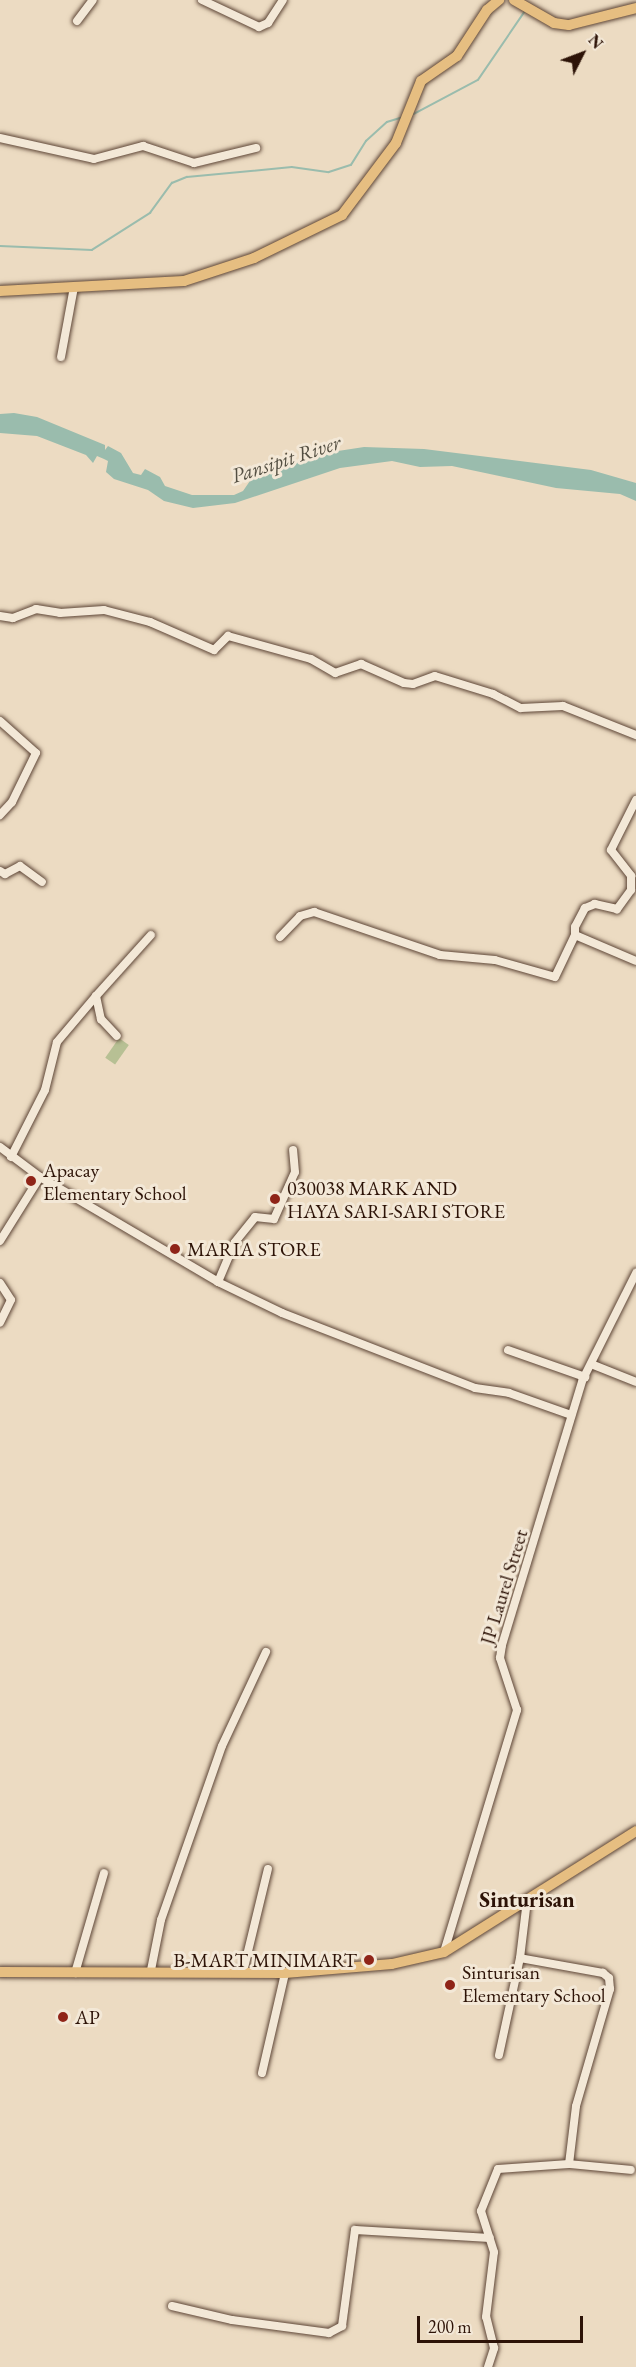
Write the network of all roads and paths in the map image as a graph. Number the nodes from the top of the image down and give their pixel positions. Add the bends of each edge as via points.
1 (93, 0) edge
2 (202, 0) edge
3 (283, 0) edge
4 (497, 0) edge
5 (516, 1) edge
6 (636, 8) edge
7 (77, 21) dead end
8 (0, 138) edge
9 (256, 148) dead end
10 (74, 287) junction
11 (0, 291) edge
12 (61, 357) dead end
13 (0, 616) edge
14 (0, 721) edge
15 (636, 735) edge
16 (636, 800) edge
17 (0, 815) edge
18 (0, 871) edge
19 (42, 882) dead end
20 (151, 935) dead end
21 (576, 935) junction
22 (280, 937) dead end
23 (636, 961) edge
24 (96, 996) junction
25 (117, 1036) dead end
26 (0, 1147) edge
27 (292, 1150) dead end
28 (11, 1157) junction
29 (40, 1177) junction
30 (0, 1242) edge
31 (636, 1273) edge
32 (218, 1282) junction
33 (0, 1283) edge
34 (0, 1323) edge
35 (508, 1350) dead end
36 (591, 1364) junction
37 (585, 1377) junction
38 (636, 1382) edge
39 (571, 1415) junction
40 (266, 1652) dead end
41 (636, 1831) edge
42 (268, 1869) dead end
43 (104, 1872) dead end
44 (526, 1900) junction
45 (444, 1952) junction
46 (520, 1958) junction
47 (151, 1970) junction
48 (0, 1972) edge
49 (243, 1972) junction
50 (75, 1973) junction
51 (285, 1973) junction
52 (499, 2055) dead end
53 (262, 2073) dead end
54 (569, 2164) junction
55 (631, 2170) dead end
56 (489, 2238) junction
57 (172, 2306) dead end
58 (488, 2367) edge

1 - 7 street
2 - 3 street via 259,27 268,23
4 - 10 main road via 457,56 421,81 396,143 342,215 254,258 184,281
5 - 6 main road via 554,23 569,25
8 - 9 street via 94,159 143,146 194,163
10 - 11 main road
10 - 12 street
13 - 15 street via 14,618 36,609 60,614 104,610 150,622 214,650 228,636 311,659 335,673 362,664 404,683 435,676 492,694 521,708 563,706
14 - 17 street via 36,753 12,802
16 - 21 street via 611,849 631,876 631,890 617,909 596,904 585,908
18 - 19 street via 5,874 20,866
20 - 24 street
21 - 22 street via 555,977 495,960 440,955 314,912 300,916
21 - 23 street
24 - 25 street via 101,1019
24 - 28 street via 57,1042 45,1090
26 - 28 street
27 - 32 street via 295,1172 274,1219 255,1217 235,1242
28 - 29 street
29 - 30 street
29 - 32 street
31 - 36 street, JP Laurel Street
32 - 39 street via 282,1313 475,1388 509,1393
33 - 34 street via 11,1300
35 - 37 street
36 - 37 street, JP Laurel Street
36 - 38 street
37 - 39 street, JP Laurel Street
39 - 45 street, JP Laurel Street via 502,1645 500,1658 517,1710 514,1725
40 - 47 street via 222,1746 161,1920
41 - 44 main road
42 - 49 street
43 - 50 street
44 - 45 main road
44 - 46 street
45 - 51 main road via 392,1964
46 - 52 street
46 - 54 street via 603,1973 609,1978 610,1989 576,2106
47 - 49 main road
47 - 50 main road
48 - 50 main road
49 - 51 main road
51 - 53 street
54 - 55 street
54 - 56 street via 498,2169 481,2211
56 - 57 street via 355,2230 342,2326 330,2333 243,2322
56 - 58 street via 494,2252 486,2317 494,2348

